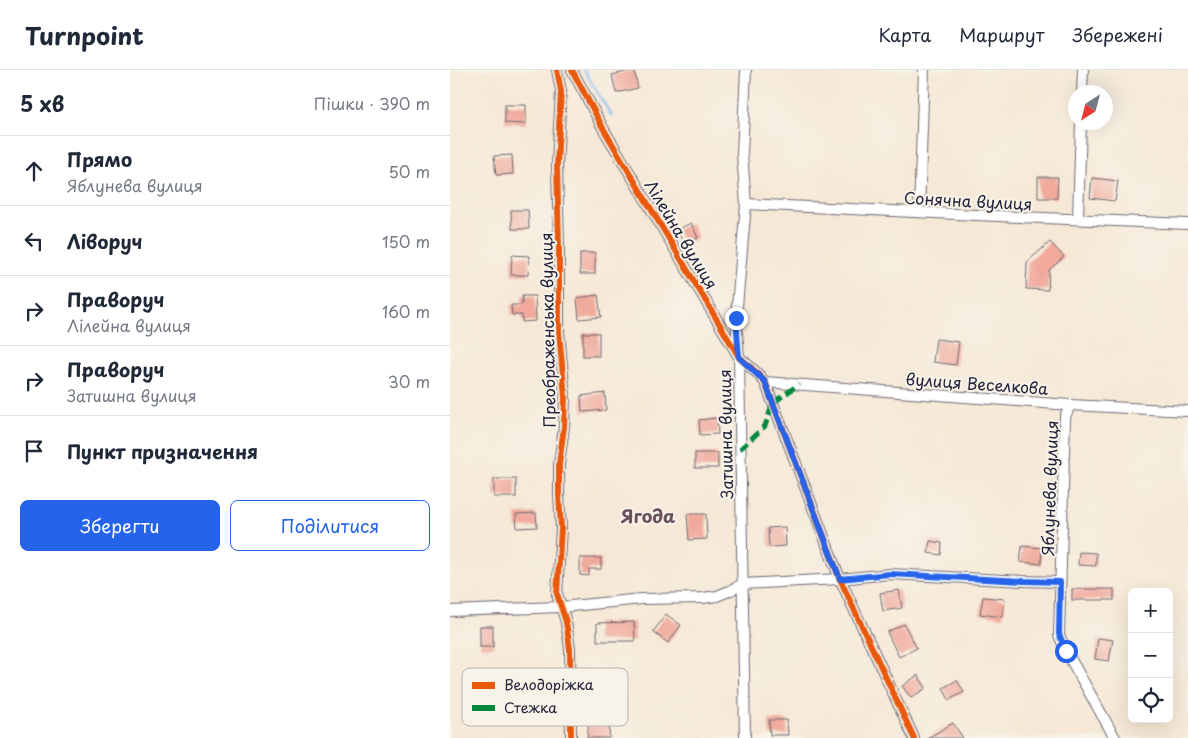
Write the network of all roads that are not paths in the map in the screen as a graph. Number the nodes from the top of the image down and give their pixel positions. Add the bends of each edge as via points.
1 (557, 70) edge
2 (572, 70) edge
3 (746, 70) edge
4 (924, 70) edge
5 (1082, 70) edge
6 (1082, 85) edge
7 (1081, 130) edge
8 (746, 204) junction
9 (919, 212) junction
10 (1078, 219) junction
11 (1188, 224) edge
12 (739, 357) junction
13 (765, 382) junction
14 (1070, 405) junction
15 (1188, 410) edge
16 (840, 579) junction
17 (1060, 582) junction
18 (743, 584) junction
19 (562, 607) junction
20 (450, 611) edge
21 (570, 668) edge
22 (745, 738) edge
23 (914, 738) edge
24 (1115, 738) edge

1 - 19 street, Преображенська вулиця via 560,90 557,164 559,332 564,397 559,472 558,594
2 - 12 street, Лілейна вулиця
3 - 8 street, Затишна вулиця via 742,154
4 - 9 street
5 - 6 street
7 - 10 street
8 - 9 street, Сонячна вулиця
8 - 12 street, Затишна вулиця via 736,318
9 - 10 street, Сонячна вулиця
10 - 11 street, Сонячна вулиця
12 - 13 street, Лілейна вулиця
12 - 18 street, Затишна вулиця
13 - 14 street, вулиця Веселкова
13 - 16 street, Лілейна вулиця
14 - 15 street, вулиця Веселкова
14 - 17 street, Яблунева вулиця via 1065,416
16 - 17 street via 890,574
16 - 18 street
16 - 23 street, Лілейна вулиця
17 - 24 street, Яблунева вулиця via 1059,634
18 - 19 street via 717,596
18 - 22 street, Затишна вулиця
19 - 20 street
19 - 21 street, Преображенська вулиця

